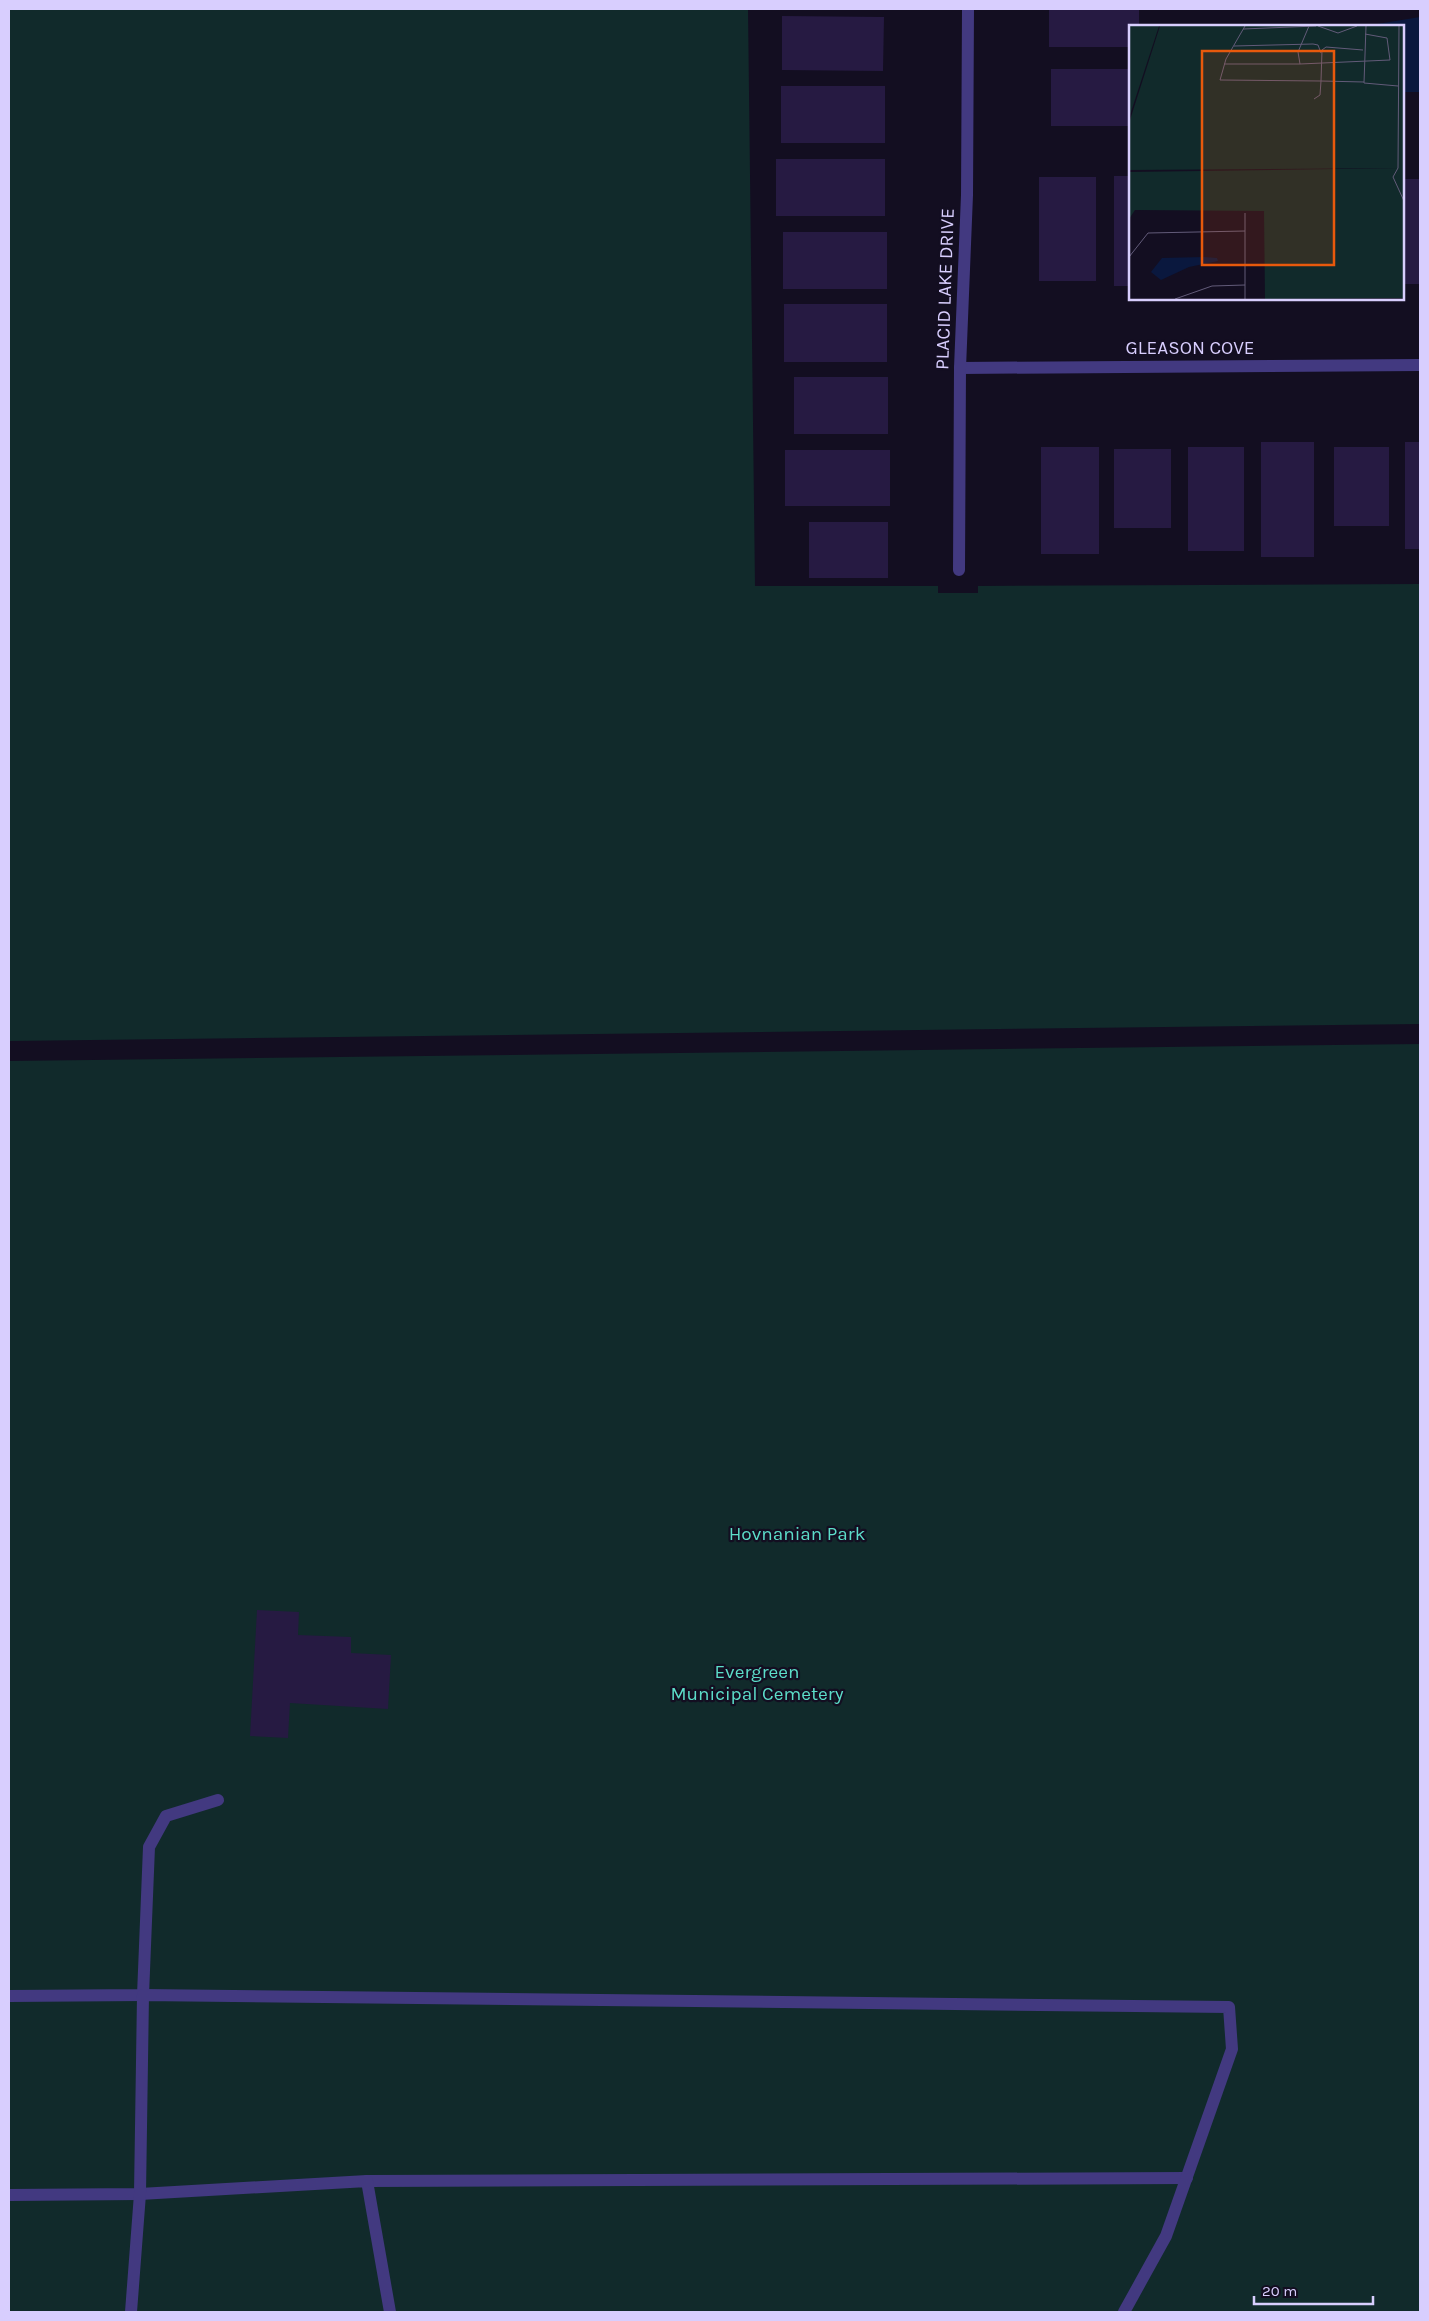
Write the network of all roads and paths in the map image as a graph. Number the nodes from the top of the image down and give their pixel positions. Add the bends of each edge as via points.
1 (968, 9) edge
2 (1420, 365) edge
3 (960, 368) junction
4 (959, 570) dead end
5 (218, 1800) dead end
6 (143, 1995) junction
7 (9, 1996) edge
8 (1187, 2178) junction
9 (367, 2181) junction
10 (140, 2194) junction
11 (9, 2195) edge
12 (132, 2293) junction
13 (131, 2312) edge
14 (141, 2312) edge
15 (390, 2312) edge
16 (1124, 2312) edge

1 - 3 street, PLACID LAKE DRIVE via 967,195
2 - 3 street, GLEASON COVE
3 - 4 street, PLACID LAKE DRIVE
5 - 6 street via 166,1816 149,1847
6 - 7 street
6 - 8 street via 1229,2007 1232,2049
6 - 10 street
8 - 9 street
8 - 16 street via 1166,2236
9 - 10 street
9 - 15 street
10 - 11 street
10 - 12 street
12 - 13 street
12 - 14 street

